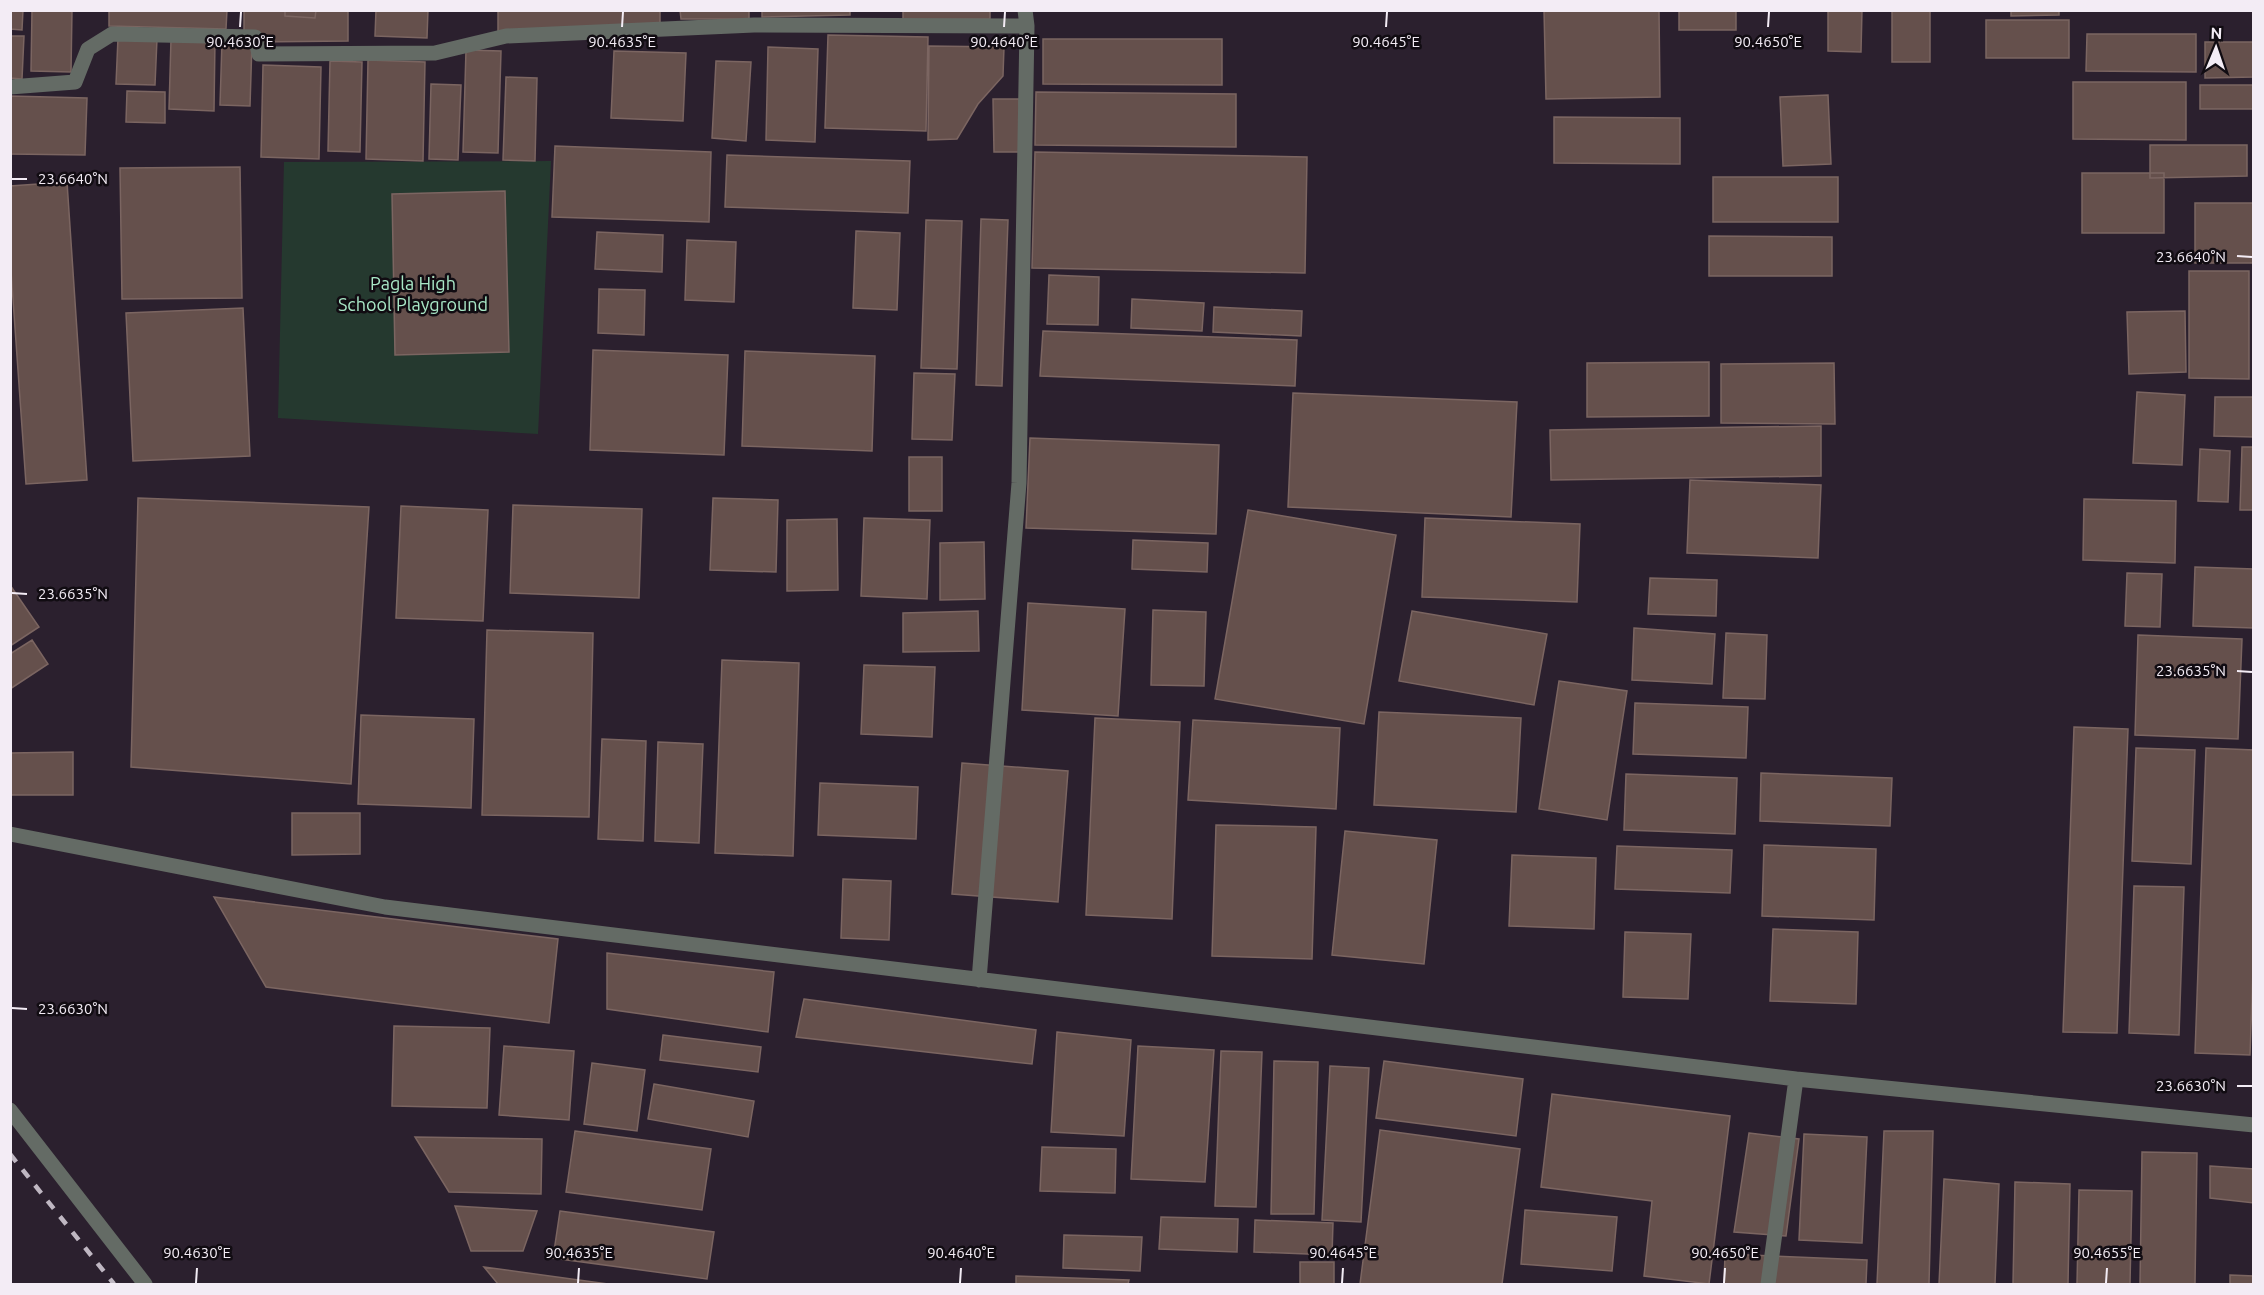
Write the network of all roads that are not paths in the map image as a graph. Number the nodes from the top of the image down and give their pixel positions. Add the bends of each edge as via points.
1 (1026, 18) edge
2 (10, 87) edge
3 (10, 834) edge
4 (979, 980) junction
5 (1796, 1079) junction
6 (10, 1110) edge
7 (2253, 1125) edge
8 (145, 1284) edge
9 (1768, 1284) edge

1 - 2 street via 506,36 435,53 259,54 255,37 112,34 88,49 75,82
1 - 4 street via 1019,483
3 - 4 street via 385,907
4 - 5 street
5 - 7 street
5 - 9 street
6 - 8 street

